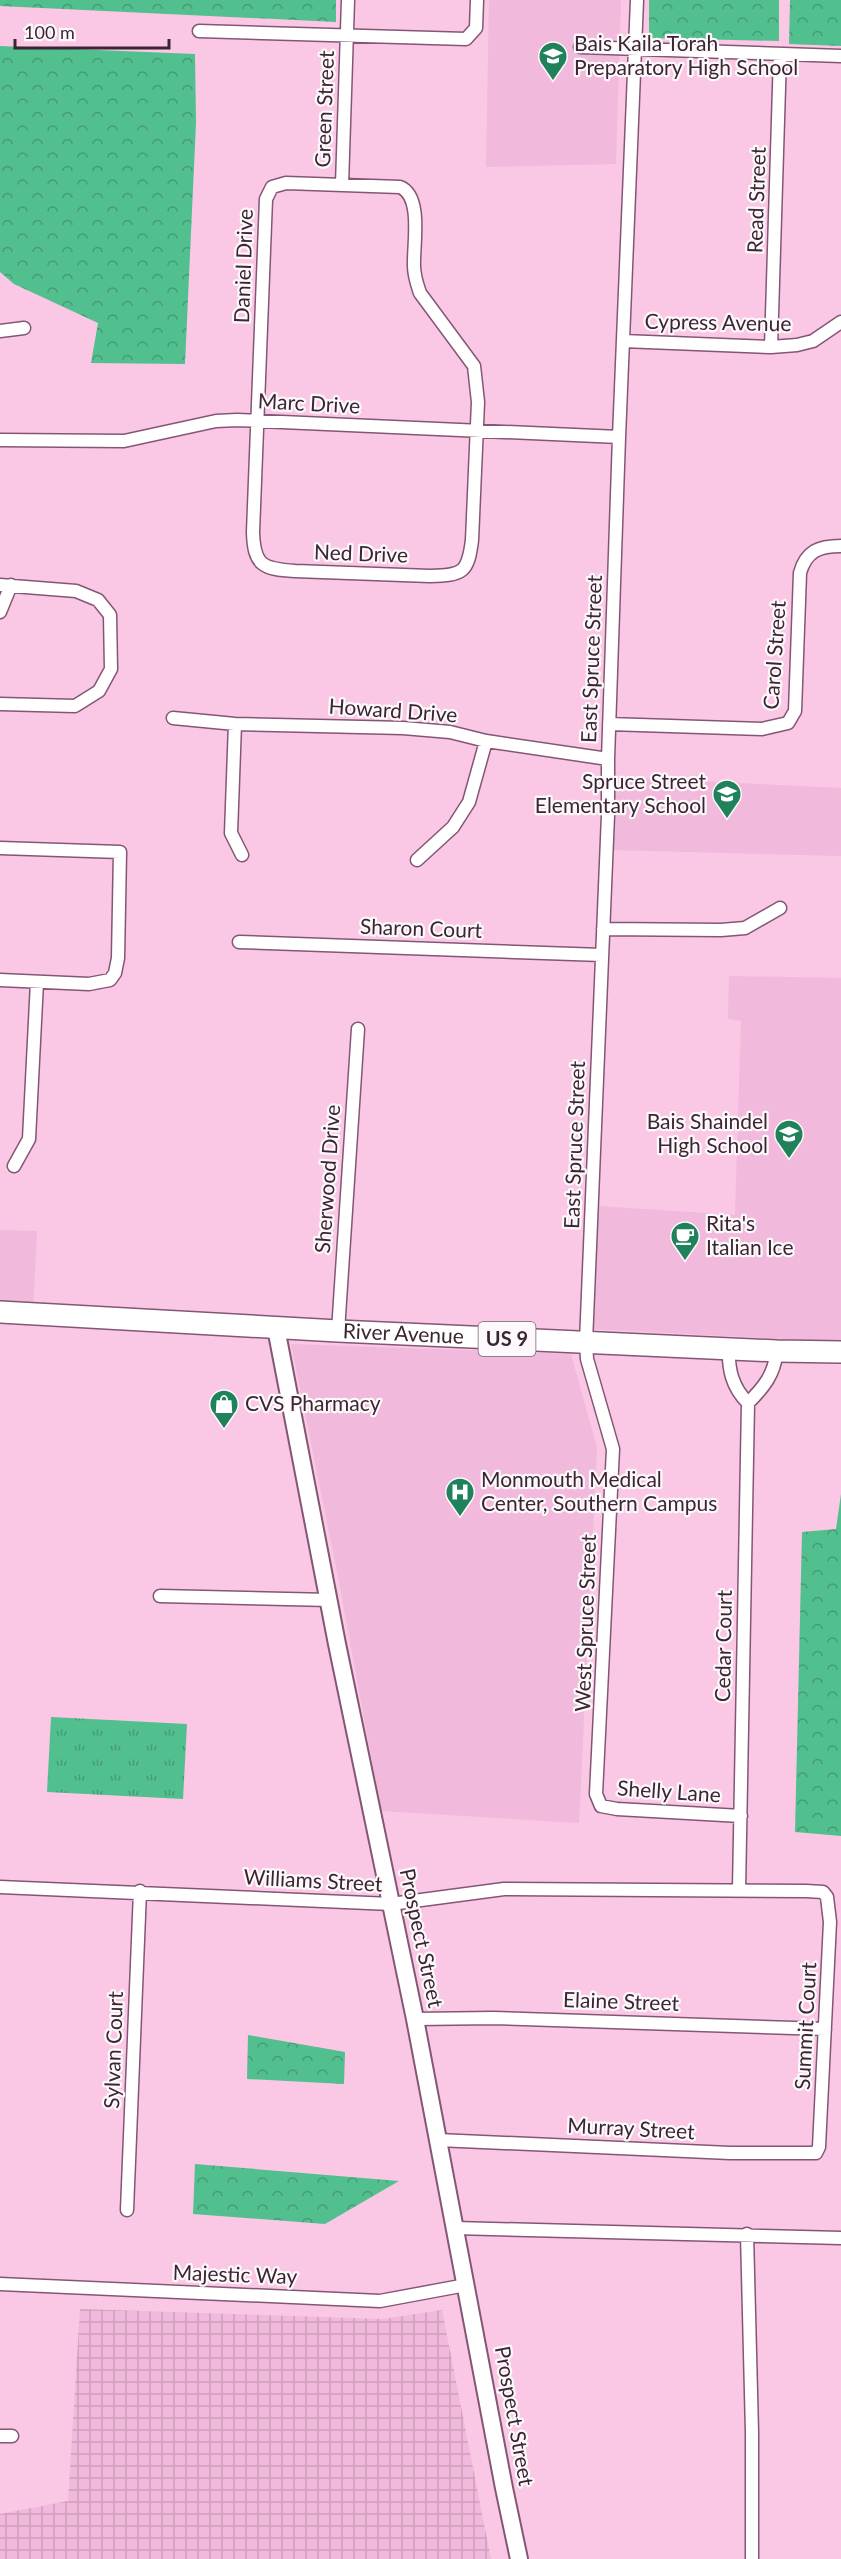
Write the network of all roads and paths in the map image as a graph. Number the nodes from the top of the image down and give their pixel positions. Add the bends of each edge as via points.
1 (348, 0) edge
2 (477, 0) edge
3 (637, 0) edge
4 (199, 31) dead end
5 (348, 35) junction
6 (580, 47) dead end
7 (634, 49) junction
8 (780, 55) junction
9 (841, 56) edge
10 (342, 185) junction
11 (841, 322) edge
12 (24, 328) dead end
13 (0, 331) edge
14 (623, 341) junction
15 (771, 347) junction
16 (257, 421) junction
17 (476, 432) junction
18 (619, 436) junction
19 (0, 440) edge
20 (841, 546) edge
21 (5, 585) edge
22 (0, 612) edge
23 (0, 704) edge
24 (173, 718) dead end
25 (234, 724) junction
26 (609, 724) junction
27 (486, 741) junction
28 (608, 759) junction
29 (0, 848) edge
30 (242, 855) dead end
31 (417, 860) dead end
32 (780, 909) dead end
33 (603, 928) junction
34 (239, 942) dead end
35 (602, 955) junction
36 (0, 980) edge
37 (37, 982) junction
38 (358, 1029) dead end
39 (14, 1166) dead end
40 (0, 1312) edge
41 (276, 1328) junction
42 (338, 1331) junction
43 (586, 1342) junction
44 (729, 1347) junction
45 (777, 1352) junction
46 (841, 1352) edge
47 (748, 1403) junction
48 (160, 1596) dead end
49 (330, 1600) junction
50 (597, 1800) joint
51 (741, 1816) junction
52 (0, 1887) edge
53 (738, 1890) junction
54 (140, 1891) junction
55 (391, 1904) junction
56 (829, 1906) joint
57 (415, 2019) junction
58 (825, 2029) junction
59 (438, 2140) junction
60 (819, 2147) joint
61 (127, 2210) dead end
62 (455, 2228) junction
63 (747, 2234) junction
64 (841, 2238) edge
65 (0, 2284) edge
66 (466, 2285) junction
67 (519, 2559) edge
68 (752, 2559) edge

1 - 5 street, Green Street
2 - 5 street via 476,28 466,39
3 - 7 street, East Spruce Street
4 - 5 street
5 - 10 street, Green Street
6 - 7 street
7 - 8 street
7 - 14 street, East Spruce Street
8 - 9 street
8 - 15 street, Read Street
10 - 16 street, Daniel Drive via 286,183 272,187 266,199
10 - 17 street, Daniel Drive via 400,187 408,193 414,211 415,280 420,293 474,366
11 - 15 street, Cypress Avenue via 813,341
12 - 13 street
14 - 15 street, Cypress Avenue
14 - 18 street, East Spruce Street
16 - 17 street, Marc Drive
16 - 17 street, Ned Drive via 253,549 262,565 274,570 430,576 462,572 470,562
16 - 19 street, Marc Drive via 216,422 124,441
17 - 18 street, Marc Drive
18 - 26 street, East Spruce Street
20 - 26 street, Carol Street via 818,549 807,555 802,564 795,711 788,723 762,729
21 - 22 street
21 - 23 street via 76,591 98,600 110,615 111,669 99,691 75,706
24 - 25 street, Howard Drive
25 - 27 street, Howard Drive via 403,728 450,732
25 - 30 street via 231,833
26 - 28 street, East Spruce Street
27 - 28 street, Howard Drive
27 - 31 street via 469,802 453,828
28 - 33 street, East Spruce Street
29 - 37 street via 120,852 118,958 110,981
32 - 33 street via 745,928
33 - 35 street, East Spruce Street
34 - 35 street, Sharon Court
35 - 43 street, East Spruce Street
36 - 37 street
37 - 39 street via 30,1138
38 - 42 street, Sherwood Drive
40 - 41 highway, River Avenue / US 9
41 - 42 highway, River Avenue / US 9
41 - 49 street, Prospect Street
42 - 43 highway, River Avenue / US 9
43 - 44 highway, River Avenue / US 9
43 - 50 street, West Spruce Street via 587,1359 613,1449
44 - 45 highway, River Avenue / US 9
44 - 47 street via 732,1377
45 - 46 highway, River Avenue / US 9
45 - 47 street via 772,1374
47 - 51 street, Cedar Court
48 - 49 street
49 - 55 street, Prospect Street
50 - 51 street, Shelly Lane via 601,1806 617,1809
51 - 53 street, Cedar Court
52 - 54 street, Williams Street
53 - 55 street, Williams Street via 504,1889
53 - 56 street, Williams Street via 823,1892
54 - 55 street, Williams Street
54 - 61 street, Sylvan Court
55 - 57 street, Prospect Street
56 - 58 street, Summit Court
57 - 58 street, Elaine Street
57 - 59 street, Prospect Street
58 - 60 street, Summit Court
59 - 60 street, Murray Street via 808,2155 816,2153
59 - 62 street, Prospect Street
62 - 63 street
62 - 66 street, Prospect Street
63 - 64 street
63 - 68 street
65 - 66 street, Majestic Way via 380,2301
66 - 67 street, Prospect Street

